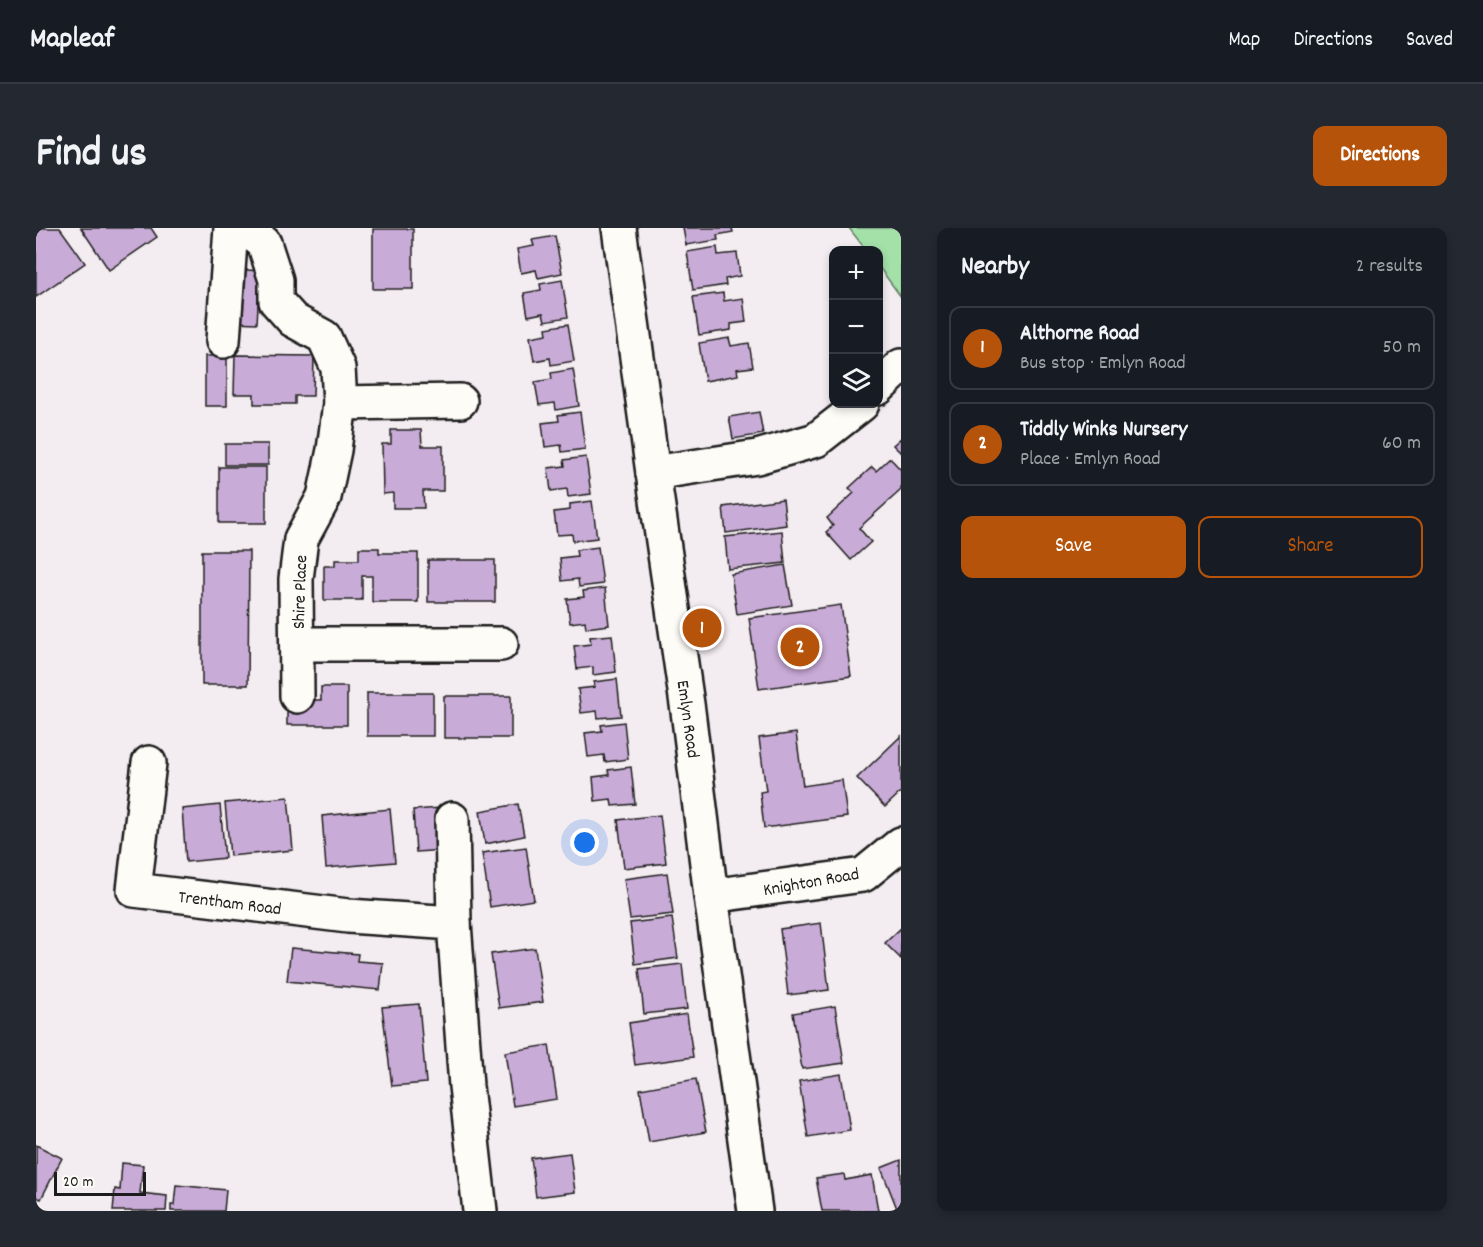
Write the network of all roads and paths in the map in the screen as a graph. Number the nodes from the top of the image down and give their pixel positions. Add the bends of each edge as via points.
1 (231, 228) edge
2 (244, 228) edge
3 (619, 228) edge
4 (223, 341) dead end
5 (901, 366) edge
6 (883, 384) edge
7 (460, 401) dead end
8 (339, 403) junction
9 (857, 408) edge
10 (653, 473) junction
11 (297, 644) junction
12 (501, 644) dead end
13 (297, 696) dead end
14 (149, 763) dead end
15 (452, 819) dead end
16 (901, 844) edge
17 (711, 896) junction
18 (454, 923) junction
19 (480, 1211) edge
20 (755, 1211) edge

1 - 4 street
2 - 8 street, Shire Place via 264,243 276,280 276,301 293,320 324,337 338,368
3 - 10 street, Emlyn Road
5 - 6 street
7 - 8 street
8 - 11 street, Shire Place via 324,496 302,539 296,579
9 - 10 street via 816,440 757,457
10 - 17 street, Emlyn Road
11 - 12 street, Shire Place
11 - 13 street, Shire Place
14 - 18 street, Trentham Road via 134,890 348,916
15 - 18 street
16 - 17 street, Knighton Road via 863,874
17 - 20 street, Emlyn Road
18 - 19 street

